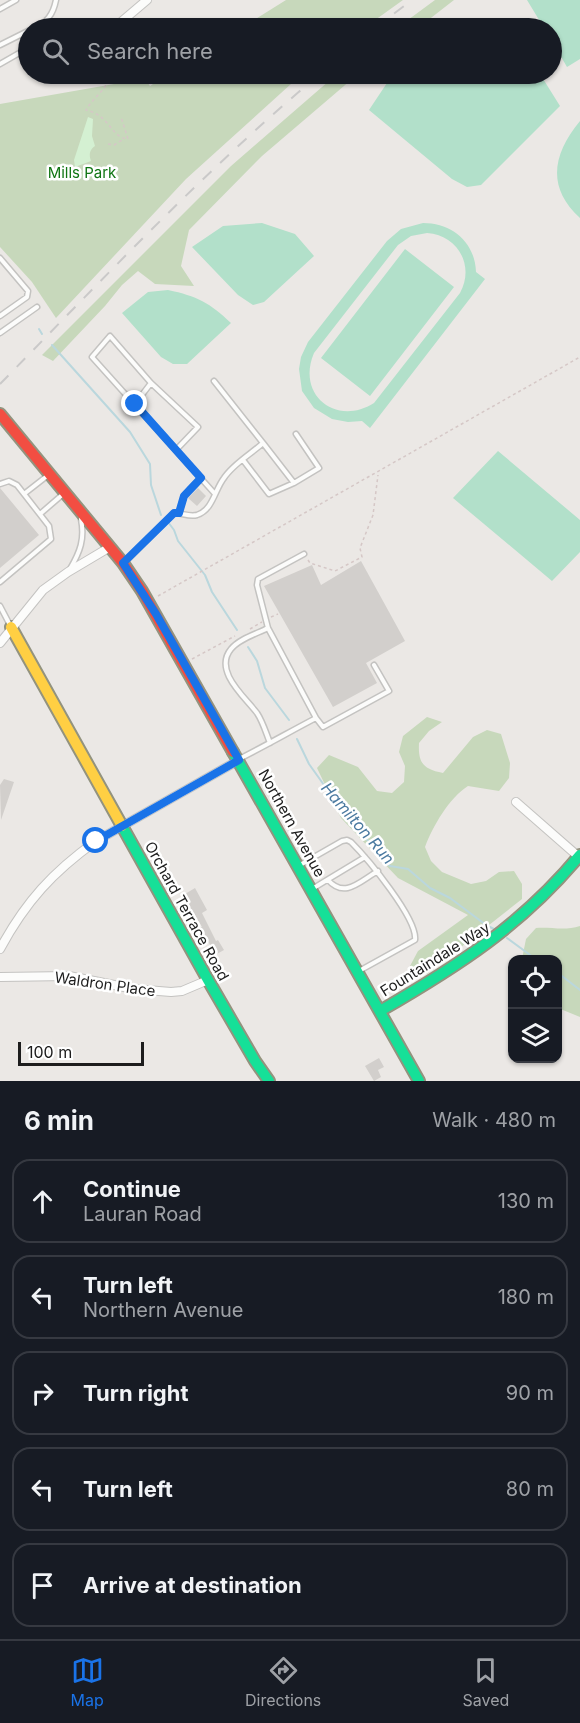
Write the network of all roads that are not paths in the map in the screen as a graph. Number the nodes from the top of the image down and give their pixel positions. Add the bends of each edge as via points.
1 (16, 0) edge
2 (56, 0) edge
3 (147, 0) edge
4 (0, 9) edge
5 (48, 18) edge
6 (126, 18) edge
7 (18, 36) edge
8 (0, 45) edge
9 (18, 54) edge
10 (0, 64) edge
11 (0, 258) edge
12 (37, 307) dead end
13 (0, 316) edge
14 (0, 333) edge
15 (214, 381) dead end
16 (151, 383) junction
17 (135, 404) junction
18 (0, 414) edge
19 (296, 434) dead end
20 (263, 443) junction
21 (176, 450) junction
22 (243, 460) junction
23 (49, 474) junction
24 (201, 478) junction
25 (294, 483) junction
26 (0, 484) edge
27 (65, 492) junction
28 (24, 494) junction
29 (215, 494) junction
30 (79, 510) junction
31 (179, 513) junction
32 (40, 514) junction
33 (110, 547) junction
34 (304, 554) road end
35 (123, 563) junction
36 (68, 572) junction
37 (0, 582) edge
38 (0, 606) edge
39 (11, 627) junction
40 (268, 628) junction
41 (0, 643) edge
42 (374, 665) dead end
43 (316, 718) junction
44 (270, 743) junction
45 (239, 760) junction
46 (516, 802) dead end
47 (123, 826) junction
48 (364, 857) junction
49 (580, 857) edge
50 (298, 866) junction
51 (378, 871) junction
52 (328, 880) junction
53 (312, 889) junction
54 (0, 949) edge
55 (358, 971) junction
56 (0, 977) edge
57 (207, 981) junction
58 (380, 1011) junction
59 (269, 1081) edge
60 (419, 1081) edge

1 - 4 lane
2 - 5 lane
3 - 6 street
7 - 8 lane
9 - 10 lane
11 - 13 lane via 28,291 27,297
12 - 14 lane
15 - 20 lane
16 - 17 lane
16 - 17 lane via 110,336 92,357
16 - 21 lane via 198,427
17 - 21 lane
18 - 23 main road, Northern Avenue
19 - 25 lane via 319,468
20 - 22 lane
20 - 25 lane
21 - 24 lane
22 - 25 lane via 270,494
22 - 29 lane via 226,474
23 - 27 main road, Northern Avenue
23 - 28 lane
24 - 29 lane
24 - 31 lane via 184,496
26 - 28 lane via 13,482
27 - 30 main road, Northern Avenue
27 - 32 lane
28 - 32 lane
29 - 31 lane via 204,511 196,515
30 - 33 main road, Northern Avenue
30 - 36 lane via 83,543
31 - 35 lane via 174,513
32 - 37 lane via 49,526 51,539
33 - 35 main road, Northern Avenue
33 - 36 street
34 - 40 lane via 258,579
35 - 45 main road, Northern Avenue
36 - 39 street via 43,590
38 - 39 lane
39 - 41 street
39 - 47 main road, Orchard Terrace Road
40 - 43 lane
40 - 44 lane via 236,644 226,661 230,679 259,716
42 - 43 lane via 389,691 323,727
43 - 44 lane
44 - 45 lane
45 - 47 street
45 - 50 main road, Northern Avenue
46 - 49 street
47 - 54 street via 78,854 46,882
47 - 57 main road, Orchard Terrace Road
48 - 50 lane via 347,840
48 - 51 lane
48 - 52 lane
49 - 58 main road, Fountaindale Way via 496,940
50 - 53 main road, Northern Avenue
51 - 52 lane via 345,890 337,889
51 - 55 lane via 416,937
52 - 53 lane
53 - 55 main road, Northern Avenue
55 - 58 main road, Northern Avenue
56 - 57 street, Waldron Place via 69,976 171,992
57 - 59 main road, Orchard Terrace Road
58 - 60 main road, Northern Avenue

